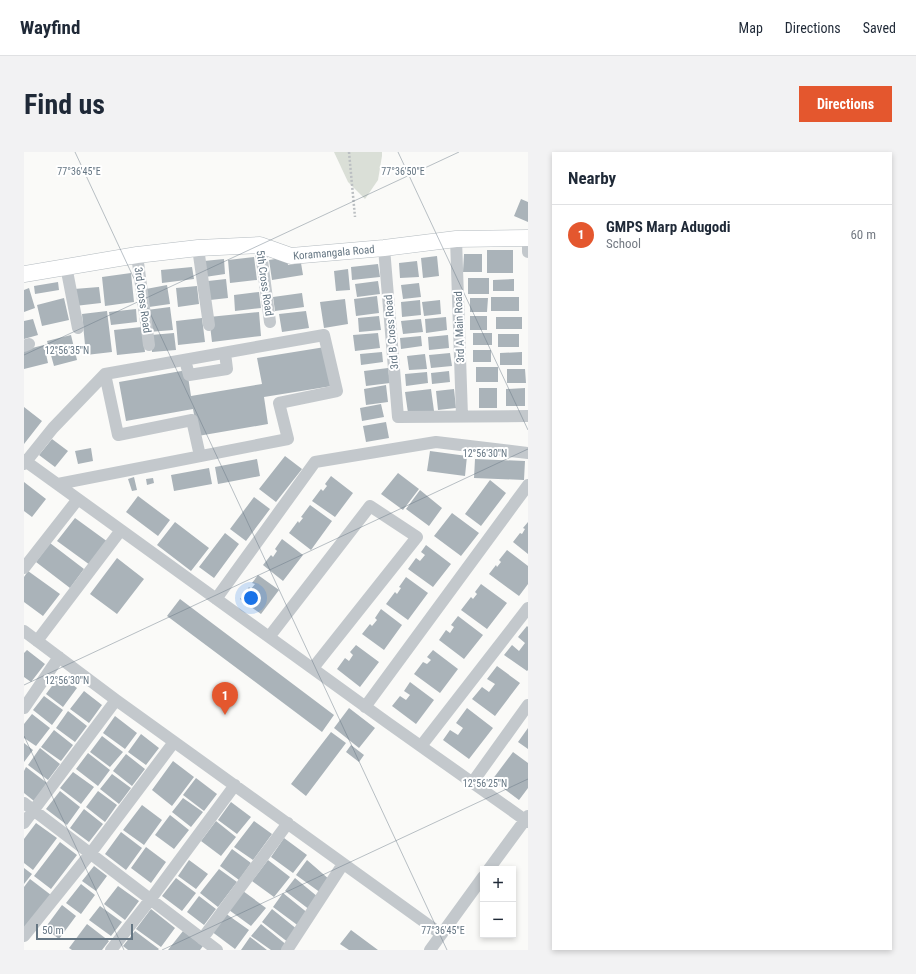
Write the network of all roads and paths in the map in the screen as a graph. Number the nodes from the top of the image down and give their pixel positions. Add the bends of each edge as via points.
1 (349, 152) edge
2 (355, 217) dead end
3 (528, 238) edge
4 (456, 239) junction
5 (260, 245) junction
6 (198, 248) junction
7 (384, 248) junction
8 (528, 252) edge
9 (137, 255) junction
10 (66, 266) junction
11 (24, 274) edge
12 (270, 322) dead end
13 (209, 324) dead end
14 (78, 328) dead end
15 (149, 345) dead end
16 (104, 374) junction
17 (462, 416) junction
18 (528, 416) edge
19 (528, 453) edge
20 (200, 456) junction
21 (25, 462) edge
22 (58, 484) junction
23 (528, 485) edge
24 (78, 499) junction
25 (121, 530) junction
26 (24, 568) edge
27 (216, 599) junction
28 (528, 608) edge
29 (24, 631) edge
30 (269, 637) junction
31 (37, 641) junction
32 (59, 657) junction
33 (313, 668) junction
34 (116, 700) junction
35 (528, 705) edge
36 (365, 707) junction
37 (24, 708) edge
38 (174, 742) junction
39 (421, 746) junction
40 (472, 783) junction
41 (235, 785) junction
42 (24, 803) edge
43 (34, 811) junction
44 (527, 819) edge
45 (24, 823) edge
46 (288, 823) junction
47 (90, 854) junction
48 (343, 864) junction
49 (491, 866) edge
50 (480, 881) edge
51 (150, 900) junction
52 (441, 934) junction
53 (24, 936) edge
54 (207, 946) edge
55 (111, 950) edge
56 (287, 950) edge
57 (430, 950) edge

1 - 2 path
3 - 4 street, Koramangala Road
3 - 8 street
4 - 7 street, Koramangala Road
4 - 17 street, 3rd A Main Road
5 - 6 street, Koramangala Road
5 - 7 street, Koramangala Road via 292,256
5 - 12 street, 5th Cross Road
6 - 9 street, Koramangala Road
6 - 13 street
7 - 17 street, 3rd B Cross Road via 398,416
9 - 10 street, Koramangala Road
9 - 15 street, 3rd Cross Road
10 - 11 street, Koramangala Road
10 - 14 street
16 - 20 street via 118,435 192,420
16 - 20 street via 324,335 337,391 279,403 288,438
16 - 21 street
17 - 18 street
19 - 27 street via 436,442 315,462
20 - 22 street
21 - 22 street
22 - 24 street
23 - 36 street
24 - 25 street
24 - 26 street
25 - 27 street
25 - 31 street
27 - 30 street
28 - 39 street
29 - 31 street
30 - 33 street
30 - 33 street via 370,506 417,537
31 - 32 street
32 - 34 street
32 - 37 street
33 - 36 street
34 - 38 street
34 - 43 street
35 - 40 street
36 - 39 street
38 - 41 street
38 - 47 street
39 - 40 street
40 - 44 street
41 - 46 street
41 - 51 street
42 - 43 street
43 - 45 street
43 - 47 street
44 - 49 street
46 - 48 street
46 - 54 street
47 - 51 street
47 - 53 street
48 - 52 street
48 - 56 street
50 - 52 street
51 - 54 street
51 - 55 street
52 - 57 street

